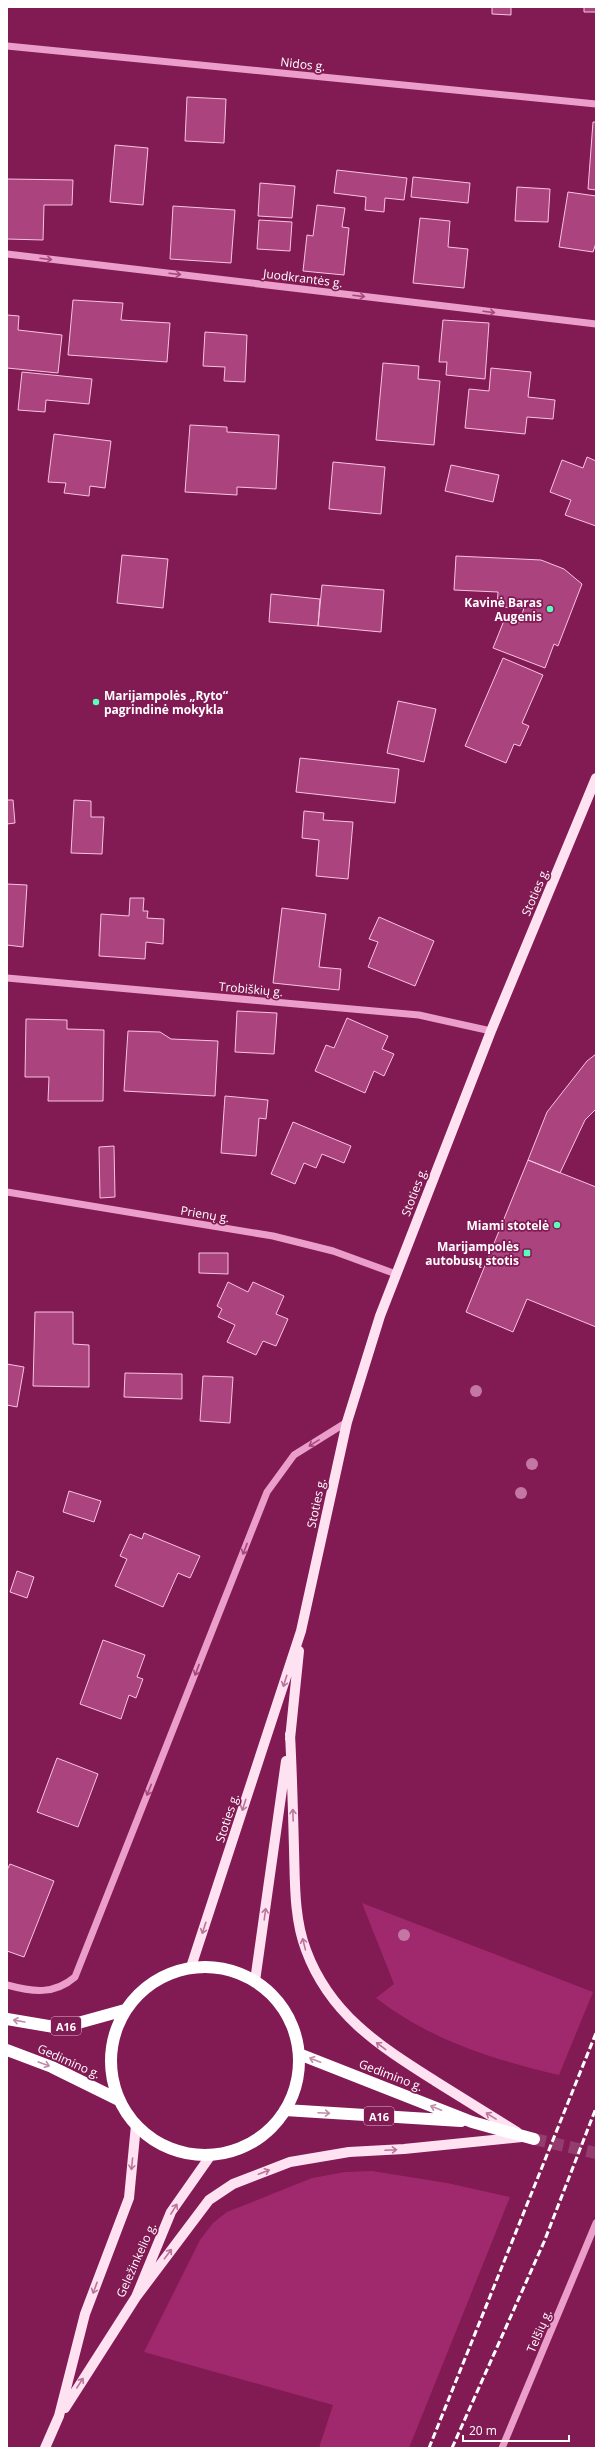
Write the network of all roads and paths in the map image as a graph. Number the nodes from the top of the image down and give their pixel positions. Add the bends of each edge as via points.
1 (7, 46) edge
2 (596, 104) edge
3 (7, 254) edge
4 (596, 324) edge
5 (596, 778) edge
6 (7, 978) edge
7 (492, 1030) junction
8 (7, 1192) edge
9 (396, 1274) junction
10 (347, 1422) junction
11 (301, 1631) junction
12 (290, 1734) junction
13 (191, 1967) junction
14 (255, 1980) junction
15 (7, 1985) edge
16 (125, 2010) junction
17 (7, 2019) edge
18 (7, 2050) edge
19 (299, 2054) junction
20 (119, 2100) junction
21 (285, 2110) junction
22 (472, 2122) junction
23 (136, 2125) junction
24 (529, 2138) junction
25 (211, 2155) junction
26 (596, 2223) edge
27 (136, 2297) junction
28 (59, 2416) junction
29 (45, 2448) edge
30 (502, 2448) edge

1 - 2 street, Nidos g.
3 -> 4 street, Juodkrantės g.
5 - 7 main road, Stoties g.
6 - 7 street, Trobiškių g. via 419,1015
7 - 9 main road, Stoties g.
8 - 9 street, Prienų g. via 273,1236 332,1252
9 - 10 main road, Stoties g.
10 - 11 main road, Stoties g.
10 -> 15 street via 294,1455 267,1492 75,1977 56,1990 40,1992
11 - 12 main road, Stoties g.
11 -> 13 main road, Stoties g.
14 -> 12 main road, Stoties g.
24 -> 12 main road via 393,2054 361,2031 342,2012 320,1980 306,1950 298,1916
13 - 14 highway via 224,1968
13 - 16 highway via 165,1975 143,1989
14 - 19 highway via 277,2000 285,2013 292,2025
16 -> 17 highway, Gedimino g. / A16 via 60,2028
16 - 20 highway via 113,2039 111,2070
18 -> 20 highway, Gedimino g. via 52,2067
19 - 21 highway via 296,2083
22 -> 19 highway, Gedimino g. / A16
20 - 23 highway
21 -> 22 highway, Gedimino g. / A16
21 - 25 highway via 266,2133 240,2148
22 - 24 highway, Gedimino g. / A16
23 - 25 highway via 158,2142 184,2152
23 -> 28 main road, Geležinkelio g. via 128,2198 85,2314
27 -> 24 main road via 209,2200 233,2184 290,2162 349,2152
27 -> 25 main road, Geležinkelio g. via 171,2212
26 - 30 street, Telšių g.
28 -> 27 main road, Geležinkelio g.
28 - 29 main road, Geležinkelio g.

